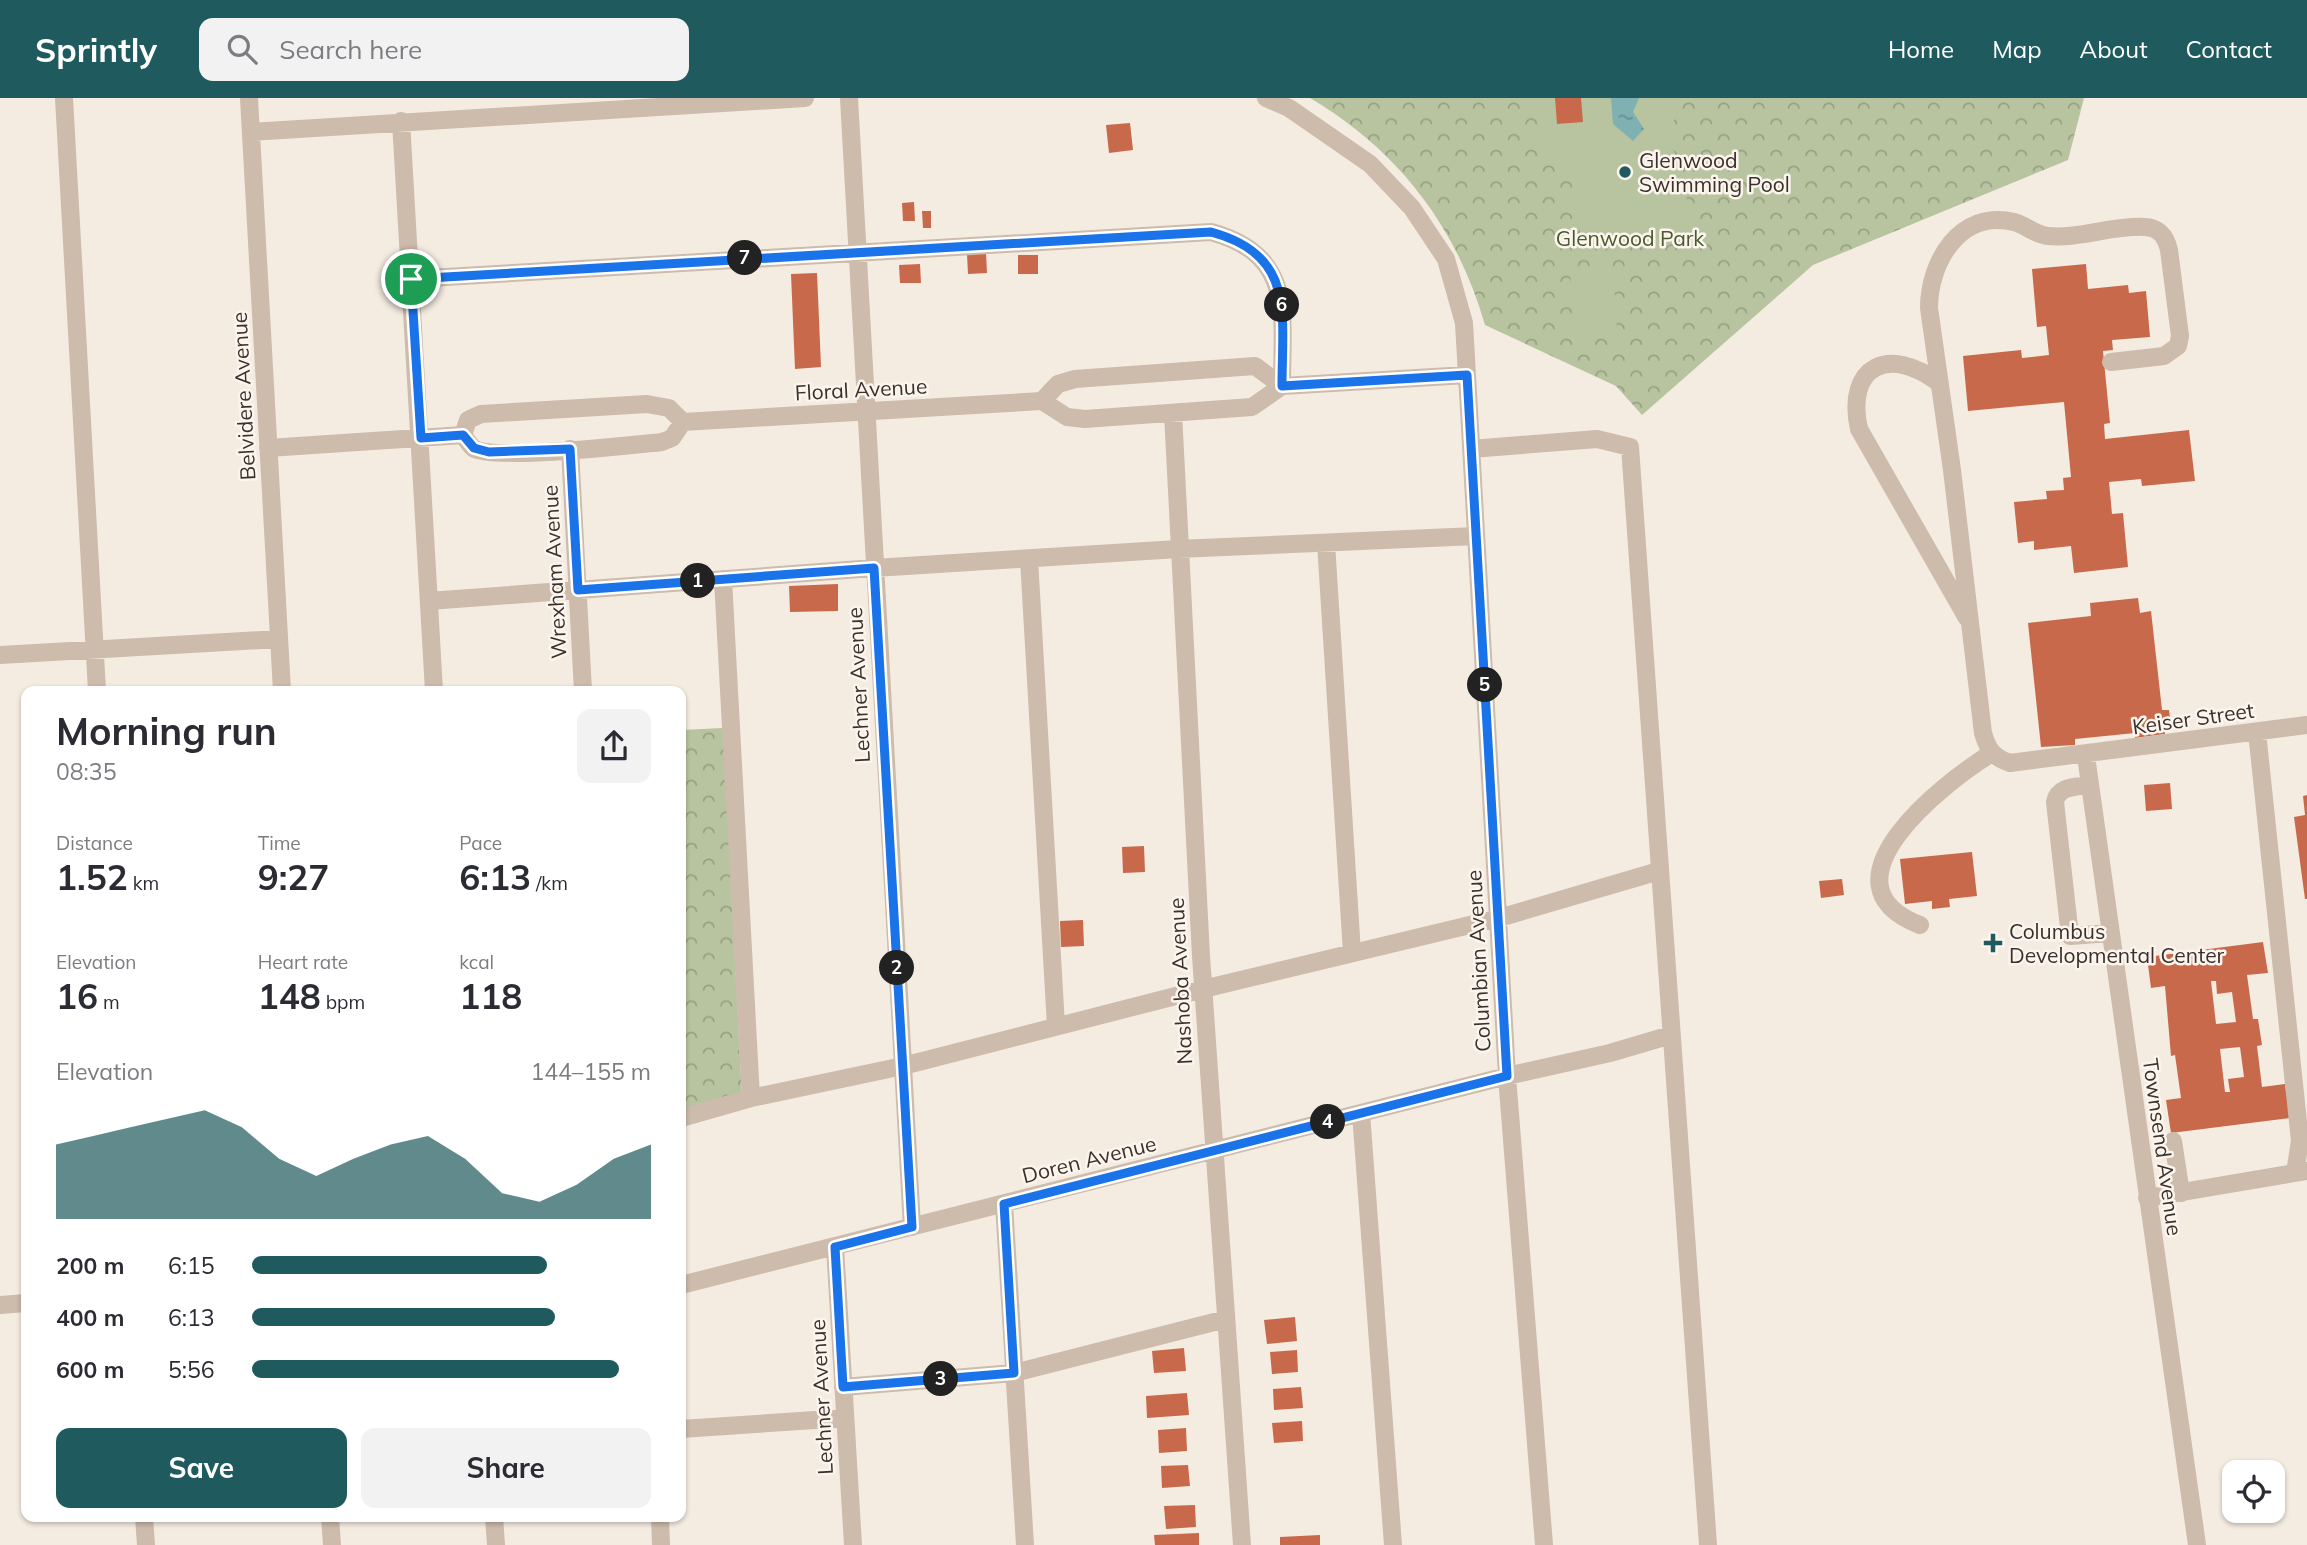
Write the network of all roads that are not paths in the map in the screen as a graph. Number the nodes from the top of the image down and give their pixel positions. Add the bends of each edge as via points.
1 (64, 98) edge
2 (249, 98) edge
3 (805, 98) edge
4 (849, 98) edge
5 (1266, 98) edge
6 (401, 121) junction
7 (251, 132) junction
8 (858, 250) junction
9 (411, 279) junction
10 (2112, 362) dead end
11 (1467, 375) junction
12 (1939, 383) junction
13 (1282, 386) junction
14 (1042, 401) junction
15 (866, 412) junction
16 (1173, 413) junction
17 (683, 422) junction
18 (463, 435) junction
19 (421, 438) junction
20 (268, 449) junction
21 (570, 449) junction
22 (1471, 449) junction
23 (1476, 536) junction
24 (1326, 543) junction
25 (1178, 550) junction
26 (1029, 559) junction
27 (874, 568) junction
28 (723, 579) junction
29 (578, 590) junction
30 (429, 601) junction
31 (1970, 624) junction
32 (279, 639) junction
33 (95, 648) junction
34 (0, 655) edge
35 (97, 686) edge
36 (282, 686) edge
37 (434, 686) edge
38 (583, 686) edge
39 (2307, 725) edge
40 (2257, 732) junction
41 (1992, 753) junction
42 (2086, 755) junction
43 (2090, 785) junction
44 (1659, 871) junction
45 (1499, 918) junction
46 (1920, 925) dead end
47 (2110, 933) junction
48 (1352, 953) junction
49 (1203, 989) junction
50 (1056, 1026) junction
51 (1671, 1035) junction
52 (903, 1066) junction
53 (1507, 1076) junction
54 (751, 1098) junction
55 (1361, 1113) junction
56 (686, 1117) edge
57 (2173, 1141) dead end
58 (1213, 1151) junction
59 (2301, 1172) edge
60 (2181, 1193) junction
61 (2147, 1198) junction
62 (1004, 1204) junction
63 (912, 1227) junction
64 (835, 1247) junction
65 (686, 1284) edge
66 (21, 1303) edge
67 (0, 1305) edge
68 (1226, 1319) junction
69 (1014, 1373) junction
70 (843, 1387) junction
71 (845, 1418) junction
72 (686, 1429) edge
73 (144, 1522) edge
74 (330, 1522) edge
75 (494, 1522) edge
76 (660, 1522) edge
77 (146, 1545) edge
78 (332, 1545) edge
79 (496, 1545) edge
80 (661, 1545) edge
81 (853, 1545) edge
82 (1025, 1545) edge
83 (1242, 1545) edge
84 (1393, 1545) edge
85 (1544, 1545) edge
86 (1708, 1545) edge
87 (2197, 1545) edge

1 - 33 street
2 - 7 street, Belvidere Avenue
3 - 6 street
4 - 8 street, Lechner Avenue
5 - 11 street, Columbian Avenue via 1289,108 1370,164 1412,208 1447,259 1464,323
6 - 7 street
6 - 9 street
7 - 20 street, Belvidere Avenue
8 - 9 street
8 - 13 street via 1211,232 1240,240 1270,267 1282,301
8 - 15 street, Lechner Avenue
9 - 19 street
10 - 12 street via 2164,356 2178,346 2166,238 2147,227 2048,236 1995,220 1961,233 1936,264 1929,308
11 - 13 street
11 - 22 street, Columbian Avenue
12 - 31 street
12 - 31 street via 1896,362 1871,369 1857,388 1856,414 1859,429
13 - 14 street via 1255,366 1075,379 1058,384
13 - 16 street via 1252,407
14 - 15 street, Floral Avenue
14 - 16 street via 1067,417 1085,419
15 - 17 street, Floral Avenue
15 - 27 street, Lechner Avenue
16 - 25 street, Nashoba Avenue
17 - 18 street via 670,408 647,404 481,414 468,420
17 - 21 street via 672,438 662,442
18 - 19 street
18 - 21 street via 474,448 489,452
19 - 20 street
19 - 30 street
20 - 32 street, Belvidere Avenue
21 - 29 street, Wrexham Avenue
22 - 23 street, Columbian Avenue
22 - 44 street via 1597,439 1630,447
23 - 24 street
23 - 45 street, Columbian Avenue
24 - 25 street
24 - 48 street
25 - 26 street
25 - 49 street, Nashoba Avenue
26 - 27 street
26 - 50 street
27 - 28 street
27 - 52 street, Lechner Avenue
28 - 29 street
28 - 54 street
29 - 30 street
29 - 38 street, Wrexham Avenue
30 - 37 street
31 - 41 street via 1983,733
32 - 33 street
32 - 36 street, Belvidere Avenue
33 - 34 street
33 - 35 street
39 - 40 street, Keiser Street
40 - 42 street, Keiser Street
40 - 59 street
41 - 42 street, Keiser Street via 2010,763
41 - 46 street via 1947,785 1885,852 1878,889 1888,907
42 - 43 street, Townsend Avenue
43 - 47 street, Townsend Avenue
43 - 47 street via 2062,790 2055,802 2070,936
44 - 45 street
44 - 51 street
45 - 48 street
45 - 53 street, Columbian Avenue
47 - 61 street, Townsend Avenue
48 - 49 street
49 - 50 street
49 - 58 street, Nashoba Avenue
50 - 52 street
51 - 53 street, Doren Avenue
51 - 86 street
52 - 54 street
52 - 63 street, Lechner Avenue
53 - 55 street, Doren Avenue
53 - 85 street, Columbian Avenue
54 - 56 street
55 - 58 street, Doren Avenue
55 - 84 street
57 - 60 street
58 - 62 street, Doren Avenue
58 - 68 street, Nashoba Avenue
59 - 60 street
60 - 61 street
61 - 87 street, Townsend Avenue
62 - 63 street, Doren Avenue
62 - 69 street
63 - 64 street, Doren Avenue
64 - 65 street, Doren Avenue
64 - 70 street, Lechner Avenue
66 - 67 street
68 - 69 street
68 - 83 street, Nashoba Avenue
69 - 70 street
69 - 82 street
70 - 71 street, Lechner Avenue
71 - 72 street
71 - 81 street, Lechner Avenue
73 - 77 street
74 - 78 street
75 - 79 street
76 - 80 street

